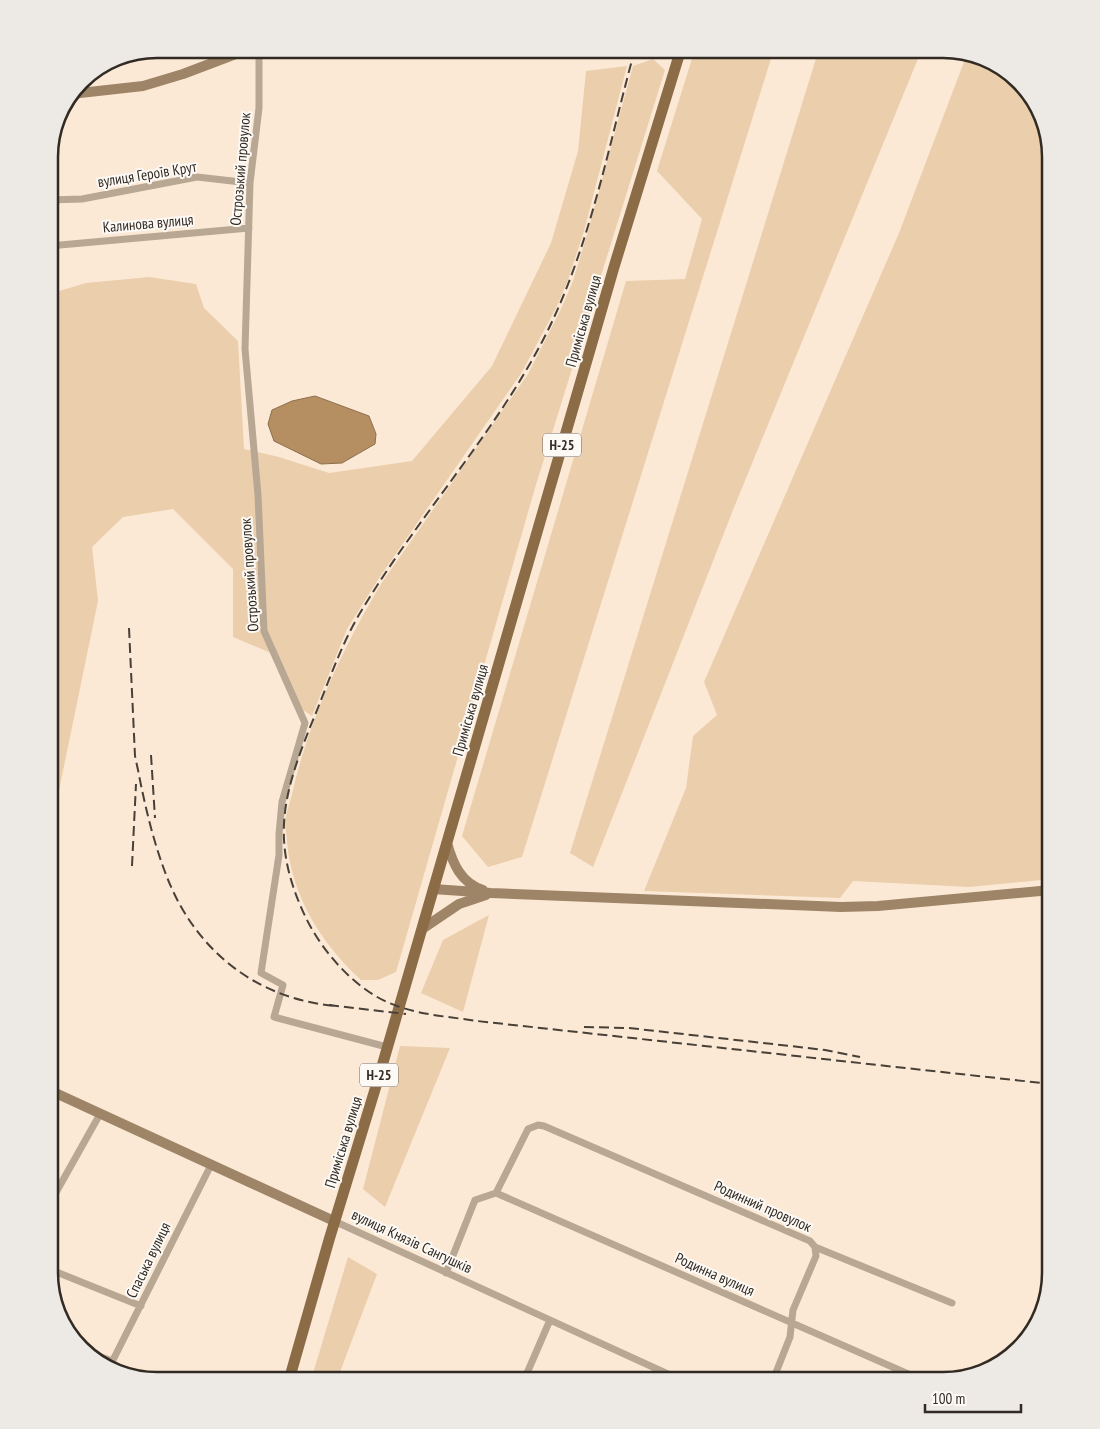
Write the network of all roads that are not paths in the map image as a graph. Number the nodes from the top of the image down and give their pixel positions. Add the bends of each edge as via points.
1 (225, 58) edge
2 (259, 58) edge
3 (678, 58) edge
4 (80, 93) edge
5 (250, 183) junction
6 (58, 199) edge
7 (249, 228) junction
8 (58, 245) edge
9 (447, 843) junction
10 (433, 889) junction
11 (1042, 891) edge
12 (491, 893) junction
13 (422, 929) junction
14 (387, 1047) junction
15 (58, 1094) edge
16 (100, 1114) junction
17 (211, 1165) junction
18 (58, 1183) edge
19 (496, 1193) junction
20 (334, 1222) junction
21 (815, 1247) junction
22 (446, 1272) junction
23 (58, 1273) edge
24 (952, 1303) dead end
25 (141, 1306) junction
26 (550, 1320) junction
27 (791, 1323) junction
28 (113, 1361) edge
29 (292, 1372) edge
30 (527, 1372) edge
31 (664, 1372) edge
32 (776, 1372) edge
33 (904, 1372) edge

1 - 4 main road via 143,86
2 - 5 street, Острозький провулок via 259,108
3 - 9 main road, Приміська вулиця / Н-25 via 614,267
5 - 6 street, вулиця Героїв Крут via 197,177
5 - 7 street, Острозький провулок
7 - 8 street, Калинова вулиця
7 - 14 street, Острозький провулок via 245,348 258,495 264,630 305,723 282,802 279,855 261,974 283,985 274,1017
9 - 10 main road, Приміська вулиця / Н-25
9 - 12 main road via 460,873 477,888
10 - 12 main road
10 - 13 main road, Приміська вулиця / Н-25
11 - 12 main road via 841,907
12 - 13 main road via 459,904
13 - 14 main road, Приміська вулиця / Н-25
14 - 20 main road, Приміська вулиця / Н-25
15 - 16 main road, вулиця Князів Сангушків
16 - 17 main road, вулиця Князів Сангушків
16 - 18 street
17 - 20 main road, вулиця Князів Сангушків
17 - 25 street, Спаська вулиця
19 - 21 street, Родинний провулок via 528,1129 544,1126 810,1241
19 - 22 street via 475,1200
19 - 27 street, Родинна вулиця
20 - 22 street, вулиця Князів Сангушків
20 - 29 main road, Приміська вулиця / Н-25
21 - 24 street, Родинний провулок
21 - 27 street via 816,1256 793,1310
22 - 26 street, вулиця Князів Сангушків
23 - 25 street
25 - 28 street, Спаська вулиця
26 - 30 street
26 - 31 street, вулиця Князів Сангушків
27 - 32 street via 790,1337
27 - 33 street, Родинна вулиця

